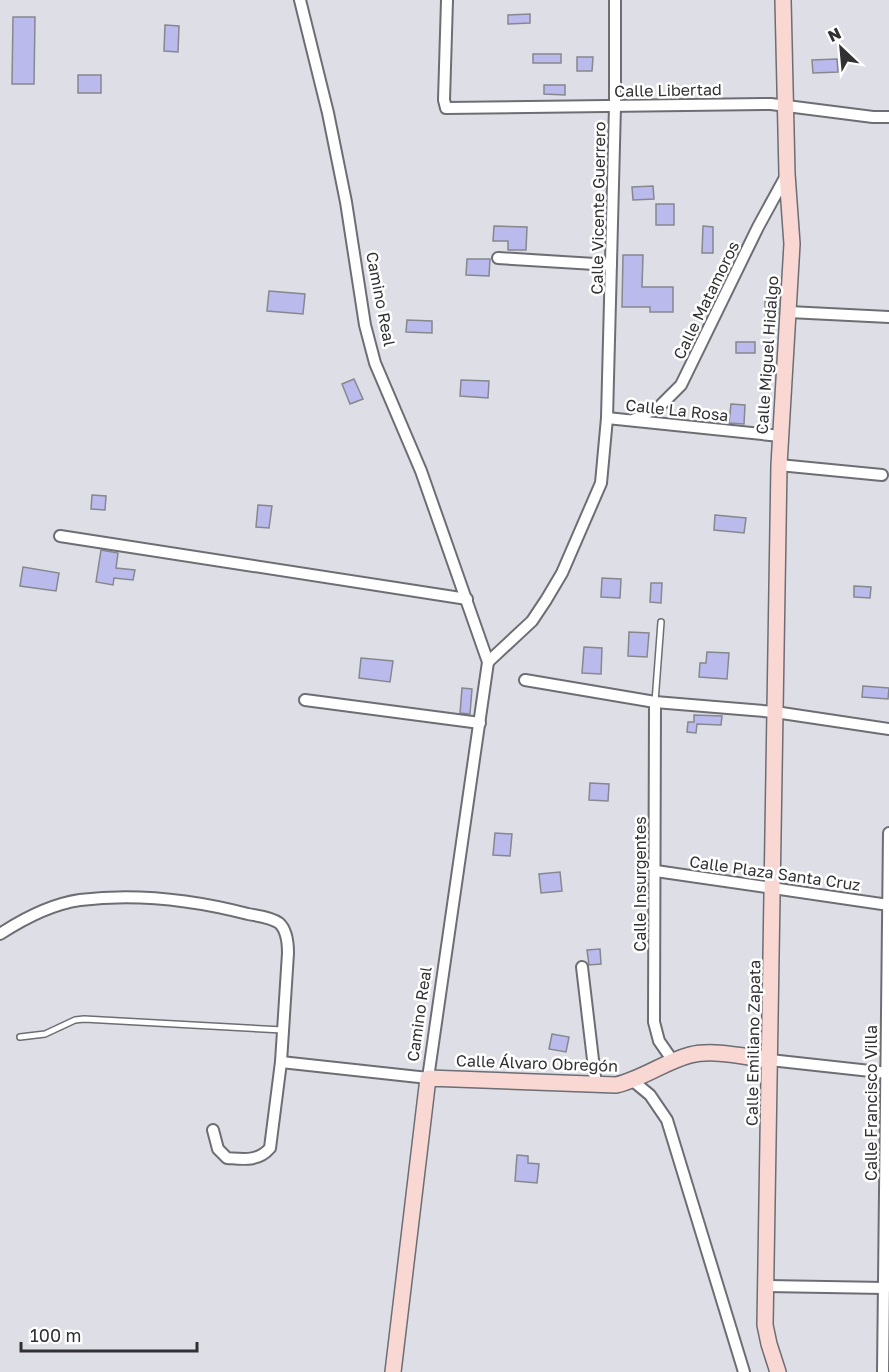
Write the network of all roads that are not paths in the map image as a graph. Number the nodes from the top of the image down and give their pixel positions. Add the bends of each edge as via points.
1 (300, 0) edge
2 (447, 0) edge
3 (615, 0) edge
4 (783, 0) edge
5 (615, 106) junction
6 (786, 106) junction
7 (889, 117) edge
8 (787, 174) junction
9 (498, 258) dead end
10 (611, 265) junction
11 (789, 312) junction
12 (889, 317) edge
13 (607, 418) junction
14 (633, 420) junction
15 (780, 436) junction
16 (779, 465) junction
17 (882, 475) dead end
18 (60, 536) dead end
19 (467, 599) junction
20 (661, 622) dead end
21 (488, 662) junction
22 (525, 680) dead end
23 (305, 700) dead end
24 (655, 702) junction
25 (775, 712) junction
26 (480, 723) junction
27 (889, 729) edge
28 (889, 833) edge
29 (656, 871) junction
30 (774, 888) junction
31 (888, 905) edge
32 (0, 934) edge
33 (582, 967) dead end
34 (283, 1029) junction
35 (20, 1037) dead end
36 (770, 1060) junction
37 (673, 1061) junction
38 (281, 1062) junction
39 (888, 1073) edge
40 (428, 1078) junction
41 (633, 1082) junction
42 (596, 1085) junction
43 (213, 1130) dead end
44 (767, 1286) junction
45 (885, 1288) junction
46 (393, 1372) edge
47 (744, 1372) edge
48 (778, 1372) edge
49 (883, 1372) edge

1 - 19 street, Camino Real via 330,124 375,363 421,471
2 - 5 street, Calle Libertad via 446,108
3 - 5 street, Calle Vicente Guerrero
4 - 6 street, Calle Miguel Hidalgo
5 - 6 street, Calle Libertad
5 - 10 street, Calle Vicente Guerrero
6 - 7 street, Calle Libertad
6 - 8 street, Calle Miguel Hidalgo
8 - 11 street, Calle Miguel Hidalgo via 792,244
8 - 14 street, Calle Matamoros via 681,385 659,407
9 - 10 street
10 - 13 street, Calle Vicente Guerrero
11 - 12 street
11 - 15 street, Calle Miguel Hidalgo
13 - 14 street, Calle La Rosa
13 - 21 street via 601,483 562,573 532,621
14 - 15 street, Calle La Rosa
15 - 16 street, Calle Miguel Hidalgo
16 - 17 street
16 - 25 street, Calle Miguel Hidalgo
18 - 19 street
19 - 21 street, Camino Real
20 - 24 lane
21 - 26 street, Camino Real
22 - 24 street
23 - 26 street
24 - 25 street
24 - 29 street, Calle Insurgentes
25 - 27 street
25 - 30 street, Calle Emiliano Zapata
26 - 40 street, Camino Real
28 - 31 street, Calle Francisco Villa
29 - 30 street, Calle Plaza Santa Cruz
29 - 37 street, Calle Insurgentes via 654,1022 659,1041
30 - 31 street, Calle Plaza Santa Cruz
30 - 36 street, Calle Emiliano Zapata
31 - 39 street, Calle Francisco Villa
32 - 34 street via 54,906 90,900 152,898 217,906 271,919 280,924 288,938
33 - 42 street
34 - 35 lane via 84,1019 54,1031
34 - 38 street
36 - 37 street, Calle Álvaro Obregón via 708,1053
36 - 39 street, Calle Álvaro Obregón
36 - 44 street, Calle Emiliano Zapata
37 - 41 street, Calle Álvaro Obregón
38 - 40 street
38 - 43 street via 270,1148 265,1154 253,1159 227,1158 218,1149
39 - 45 street, Calle Francisco Villa
40 - 42 street, Calle Álvaro Obregón
40 - 46 street, Camino Real
41 - 42 street, Calle Álvaro Obregón
41 - 47 street via 650,1095 667,1120
44 - 45 street
44 - 48 street, Calle Emiliano Zapata via 766,1334
45 - 49 street, Calle Francisco Villa

